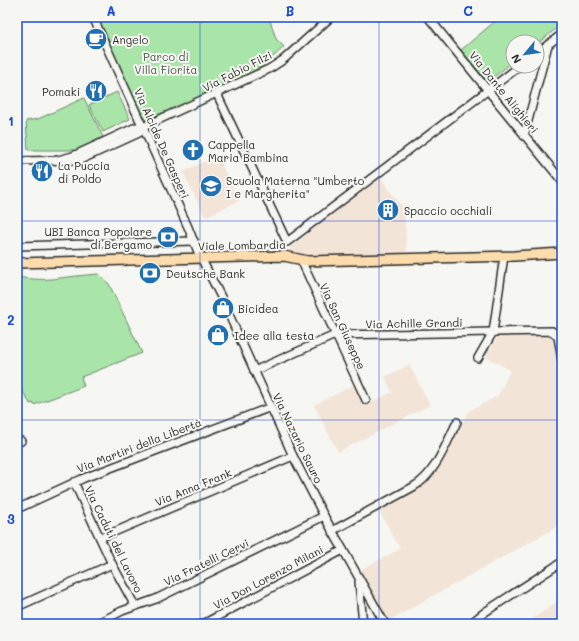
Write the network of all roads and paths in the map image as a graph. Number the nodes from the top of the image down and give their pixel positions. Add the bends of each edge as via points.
1 (93, 17) edge
2 (331, 17) edge
3 (428, 17) edge
4 (562, 34) edge
5 (548, 45) junction
6 (545, 47) edge
7 (509, 74) edge
8 (487, 90) junction
9 (217, 94) junction
10 (143, 128) junction
11 (524, 136) junction
12 (17, 161) edge
13 (562, 181) edge
14 (194, 241) junction
15 (17, 246) edge
16 (562, 253) edge
17 (504, 256) junction
18 (201, 258) junction
19 (301, 260) junction
20 (17, 263) edge
21 (493, 332) junction
22 (335, 336) junction
23 (478, 358) dead end
24 (562, 360) edge
25 (254, 371) junction
26 (366, 400) dead end
27 (271, 407) junction
28 (457, 422) dead end
29 (293, 456) junction
30 (74, 482) junction
31 (17, 509) edge
32 (324, 516) junction
33 (332, 531) junction
34 (100, 538) junction
35 (343, 550) junction
36 (562, 562) edge
37 (112, 564) junction
38 (359, 579) junction
39 (134, 606) junction
40 (17, 607) edge
41 (96, 624) edge
42 (203, 624) edge
43 (363, 624) edge
44 (385, 624) edge
45 (470, 624) edge

1 - 10 street, Via Alcide De Gasperi
2 - 9 street, Via Fabio Filzi via 274,66
3 - 8 street, Via Dante Alighieri
4 - 5 street
5 - 6 street
5 - 11 street
7 - 8 street
8 - 9 street via 287,242
8 - 11 street, Via Dante Alighieri
9 - 10 street, Via Fabio Filzi
10 - 12 street, Via Fabio Filzi via 139,133 83,159
10 - 14 street, Via Alcide De Gasperi
11 - 13 street, Via Dante Alighieri
14 - 15 street, Viale Lombardia
14 - 18 street, Via Alcide De Gasperi
16 - 17 main road, Viale Lombardia
17 - 19 main road, Viale Lombardia
17 - 21 street
18 - 19 main road, Viale Lombardia via 290,256
18 - 20 main road, Viale Lombardia
18 - 25 street, Via Nazario Sauro
19 - 22 street, Via San Giuseppe
21 - 22 street, Via Achille Grandi
21 - 23 street
21 - 24 street, Via Achille Grandi via 552,331 558,336
22 - 25 street
22 - 26 street, Via San Giuseppe
25 - 27 street, Via Nazario Sauro
27 - 29 street, Via Nazario Sauro
27 - 30 street, Via Martiri della Libertà
28 - 33 street via 431,471 424,479
29 - 32 street, Via Nazario Sauro
29 - 34 street, Via Anna Frank
30 - 31 street, Via Martiri della Libertà
30 - 34 street, Via Caduti del Lavoro
32 - 33 street, Via Nazario Sauro
32 - 39 street, Via Fratelli Cervi via 156,599
33 - 35 street, Via Nazario Sauro
34 - 37 street, Via Caduti del Lavoro
35 - 38 street, Via Nazario Sauro
35 - 42 street, Via Don Lorenzo Milani
36 - 45 street via 484,612
37 - 39 street, Via Caduti del Lavoro
37 - 40 street
38 - 43 street
38 - 44 street, Via Nazario Sauro
39 - 41 street, Via Fratelli Cervi

